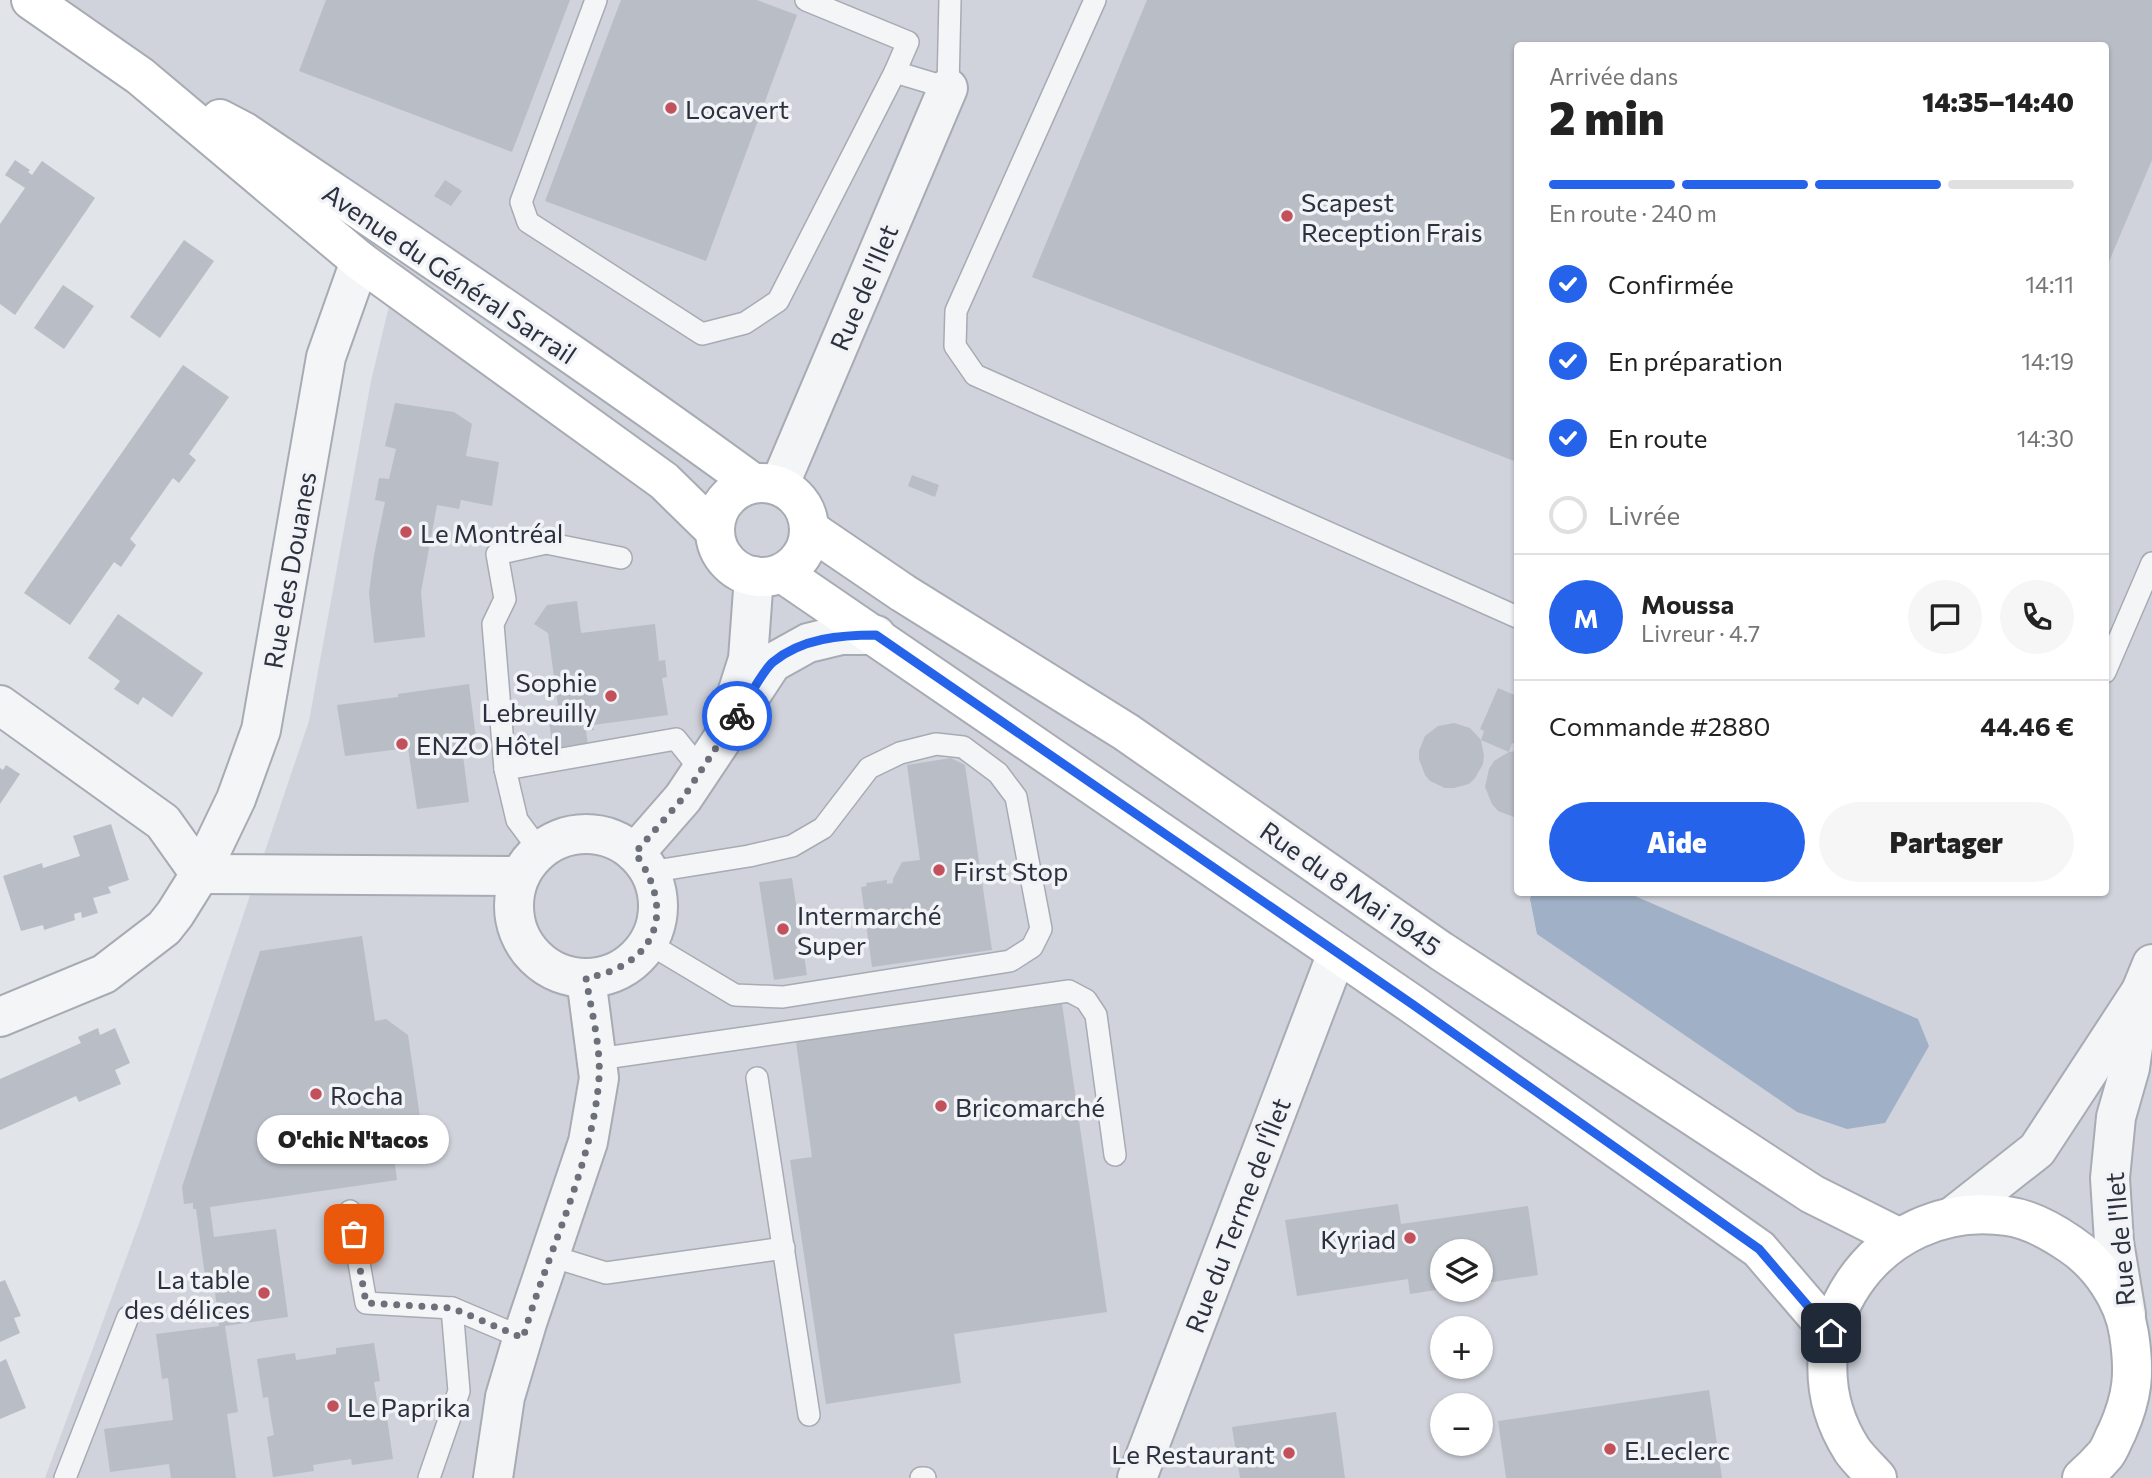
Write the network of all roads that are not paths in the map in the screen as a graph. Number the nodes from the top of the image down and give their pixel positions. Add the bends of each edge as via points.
1 (31, 0) edge
2 (596, 0) edge
3 (806, 0) edge
4 (950, 0) edge
5 (1095, 0) edge
6 (895, 72) junction
7 (140, 76) junction
8 (948, 88) junction
9 (360, 261) junction
10 (766, 485) junction
11 (809, 529) junction
12 (714, 530) junction
13 (621, 558) dead end
14 (2152, 563) edge
15 (768, 574) junction
16 (1514, 616) edge
17 (876, 635) junction
18 (2109, 663) edge
19 (0, 705) edge
20 (723, 738) junction
21 (505, 769) junction
22 (701, 770) junction
23 (530, 863) junction
24 (642, 863) junction
25 (200, 874) junction
26 (648, 943) junction
27 (1337, 953) junction
28 (586, 978) junction
29 (2147, 978) edge
30 (0, 1017) edge
31 (598, 1059) junction
32 (757, 1078) dead end
33 (1115, 1155) dead end
34 (350, 1211) dead end
35 (1952, 1217) junction
36 (1898, 1237) junction
37 (783, 1248) junction
38 (551, 1256) junction
39 (452, 1308) junction
40 (128, 1317) dead end
41 (2127, 1322) junction
42 (1831, 1333) junction
43 (523, 1338) junction
44 (505, 1397) junction
45 (809, 1415) dead end
46 (2140, 1419) edge
47 (1862, 1469) edge
48 (65, 1478) edge
49 (429, 1478) edge
50 (465, 1478) edge
51 (493, 1478) edge
52 (1137, 1478) edge
53 (2082, 1478) edge

1 - 7 main road, Avenue du Général Sarrail
2 - 6 lane via 521,201 528,222 702,334 745,323 778,301
3 - 6 lane via 908,41
4 - 8 lane
5 - 16 lane via 956,311 955,346 975,375
6 - 8 lane
7 - 9 main road, Avenue du Général Sarrail
7 - 10 main road, Avenue du Général Sarrail via 243,131
8 - 10 street, Rue de l'Ilet
9 - 12 main road, Avenue du Général Sarrail via 664,481
9 - 25 street, Rue des Douanes via 326,358 261,730 236,799
10 - 11 main road via 791,493 801,503
10 - 12 main road via 738,489 725,499
11 - 15 main road via 794,565
11 - 36 main road, Rue du 8 Mai 1945 via 1126,732 1441,951 1812,1194
12 - 15 main road via 716,543 730,565 741,573
13 - 21 lane via 545,543 497,554 505,599 493,624
14 - 18 lane
15 - 17 main road
15 - 20 street
17 - 20 street via 841,635 808,643 772,663
17 - 27 main road
19 - 25 street via 163,822
20 - 22 street
21 - 22 lane via 676,739
21 - 23 lane
22 - 24 street
23 - 24 street via 550,843 594,834 616,840
23 - 25 street
23 - 28 street via 514,899 515,923 525,945 541,963 562,975
24 - 26 street via 657,896 656,920
24 - 26 lane via 749,856 792,846 822,828 869,768 900,753 936,744 963,747 998,772 1016,797 1041,929 1031,947 1010,961 783,997 735,995
25 - 30 street, Rue des Douanes via 163,928 104,974
26 - 28 street via 631,962 610,974
27 - 42 main road via 1759,1249
27 - 52 street, Rue du Terme de l'Îlet
28 - 31 street
29 - 35 street, Rue de l'Ilet via 2037,1150
29 - 41 street, Rue de l'Ilet via 2116,1117 2110,1178 2114,1242
31 - 33 lane via 1069,991 1086,1000 1096,1016
31 - 38 street via 589,1142
32 - 37 lane
34 - 39 lane via 366,1303
35 - 36 main road
35 - 41 main road via 2010,1216 2046,1228 2082,1251 2109,1283
36 - 42 main road via 1868,1263 1845,1296
37 - 38 lane via 606,1273
37 - 45 lane
38 - 43 street
39 - 43 lane
39 - 49 lane via 459,1391
40 - 48 lane
41 - 46 main road
42 - 47 main road via 1828,1374 1835,1415
43 - 44 street
44 - 50 street
44 - 51 street
46 - 53 main road

